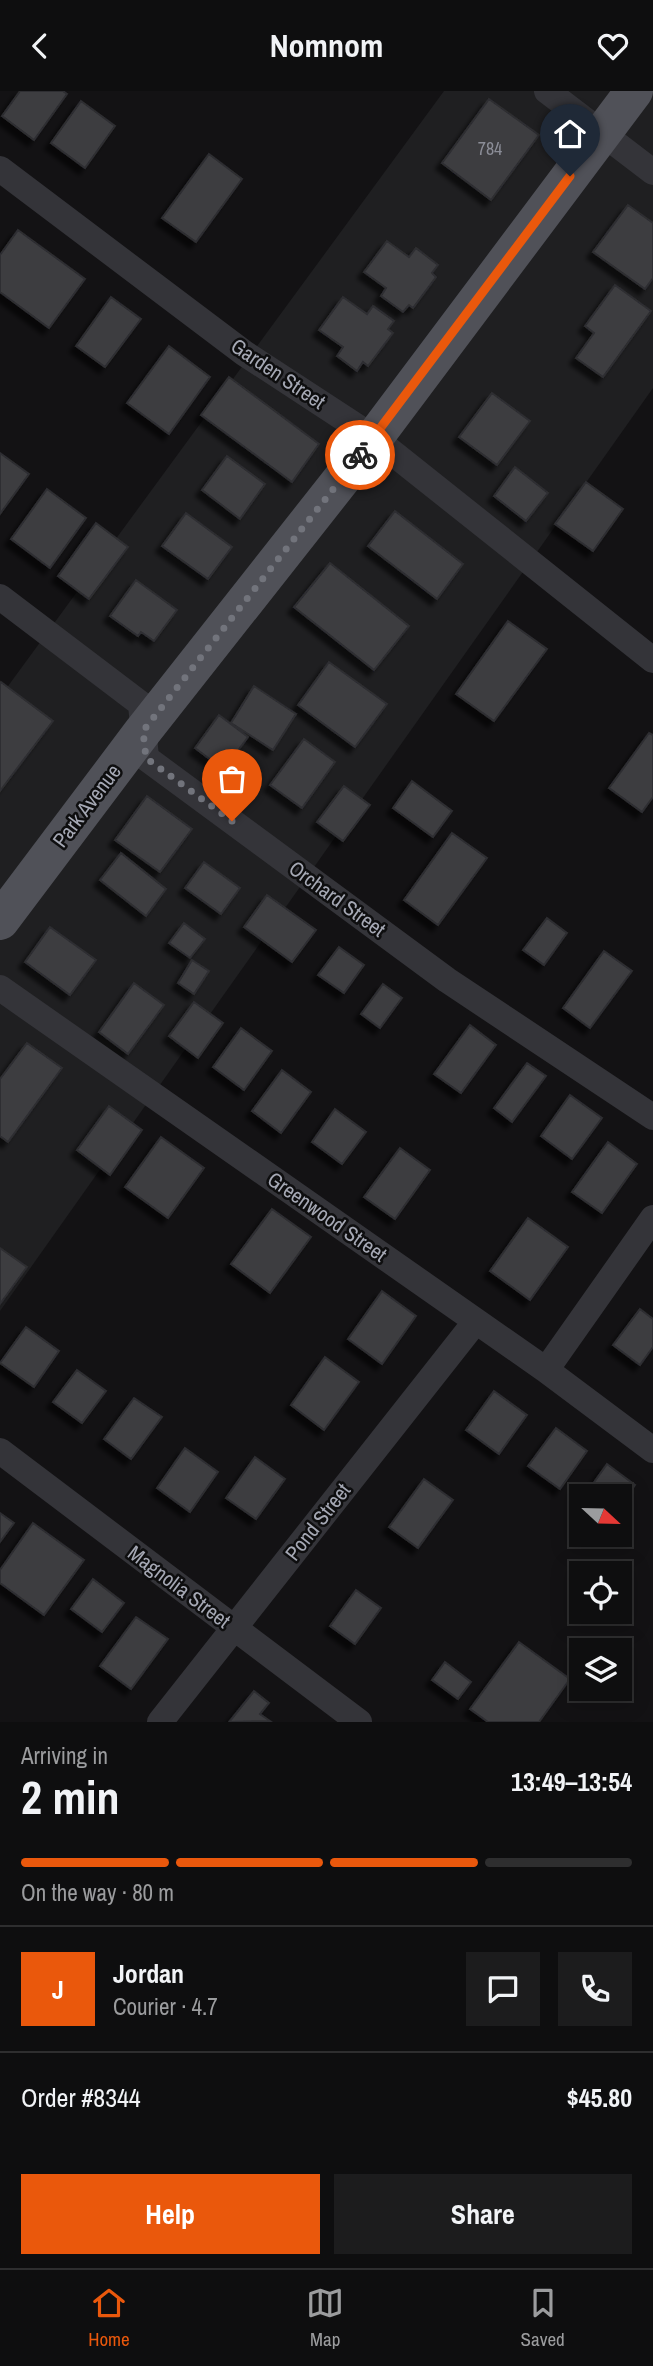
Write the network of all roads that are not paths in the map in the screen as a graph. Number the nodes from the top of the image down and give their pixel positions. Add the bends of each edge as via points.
1 (547, 91) edge
2 (634, 91) edge
3 (603, 132) junction
4 (0, 169) edge
5 (653, 172) edge
6 (374, 438) junction
7 (0, 597) edge
8 (653, 660) edge
9 (143, 731) junction
10 (0, 921) edge
11 (0, 988) edge
12 (653, 1117) edge
13 (653, 1218) edge
14 (476, 1321) junction
15 (546, 1370) junction
16 (653, 1450) edge
17 (0, 1451) edge
18 (234, 1629) junction
19 (160, 1722) edge
20 (359, 1722) edge

1 - 3 street
2 - 3 main road, Park Avenue
3 - 5 street
3 - 6 main road, Park Avenue
4 - 6 street, Garden Street via 244,353
6 - 8 street, Garden Street
6 - 9 main road, Park Avenue
7 - 9 street, Orchard Street via 141,704
9 - 10 main road, Park Avenue
9 - 12 street, Orchard Street via 146,758 447,979
11 - 14 street, Greenwood Street
13 - 15 street
14 - 15 street, Greenwood Street
14 - 18 street, Pond Street
15 - 16 street, Greenwood Street
17 - 18 street, Magnolia Street
18 - 19 street, Pond Street
18 - 20 street, Magnolia Street

